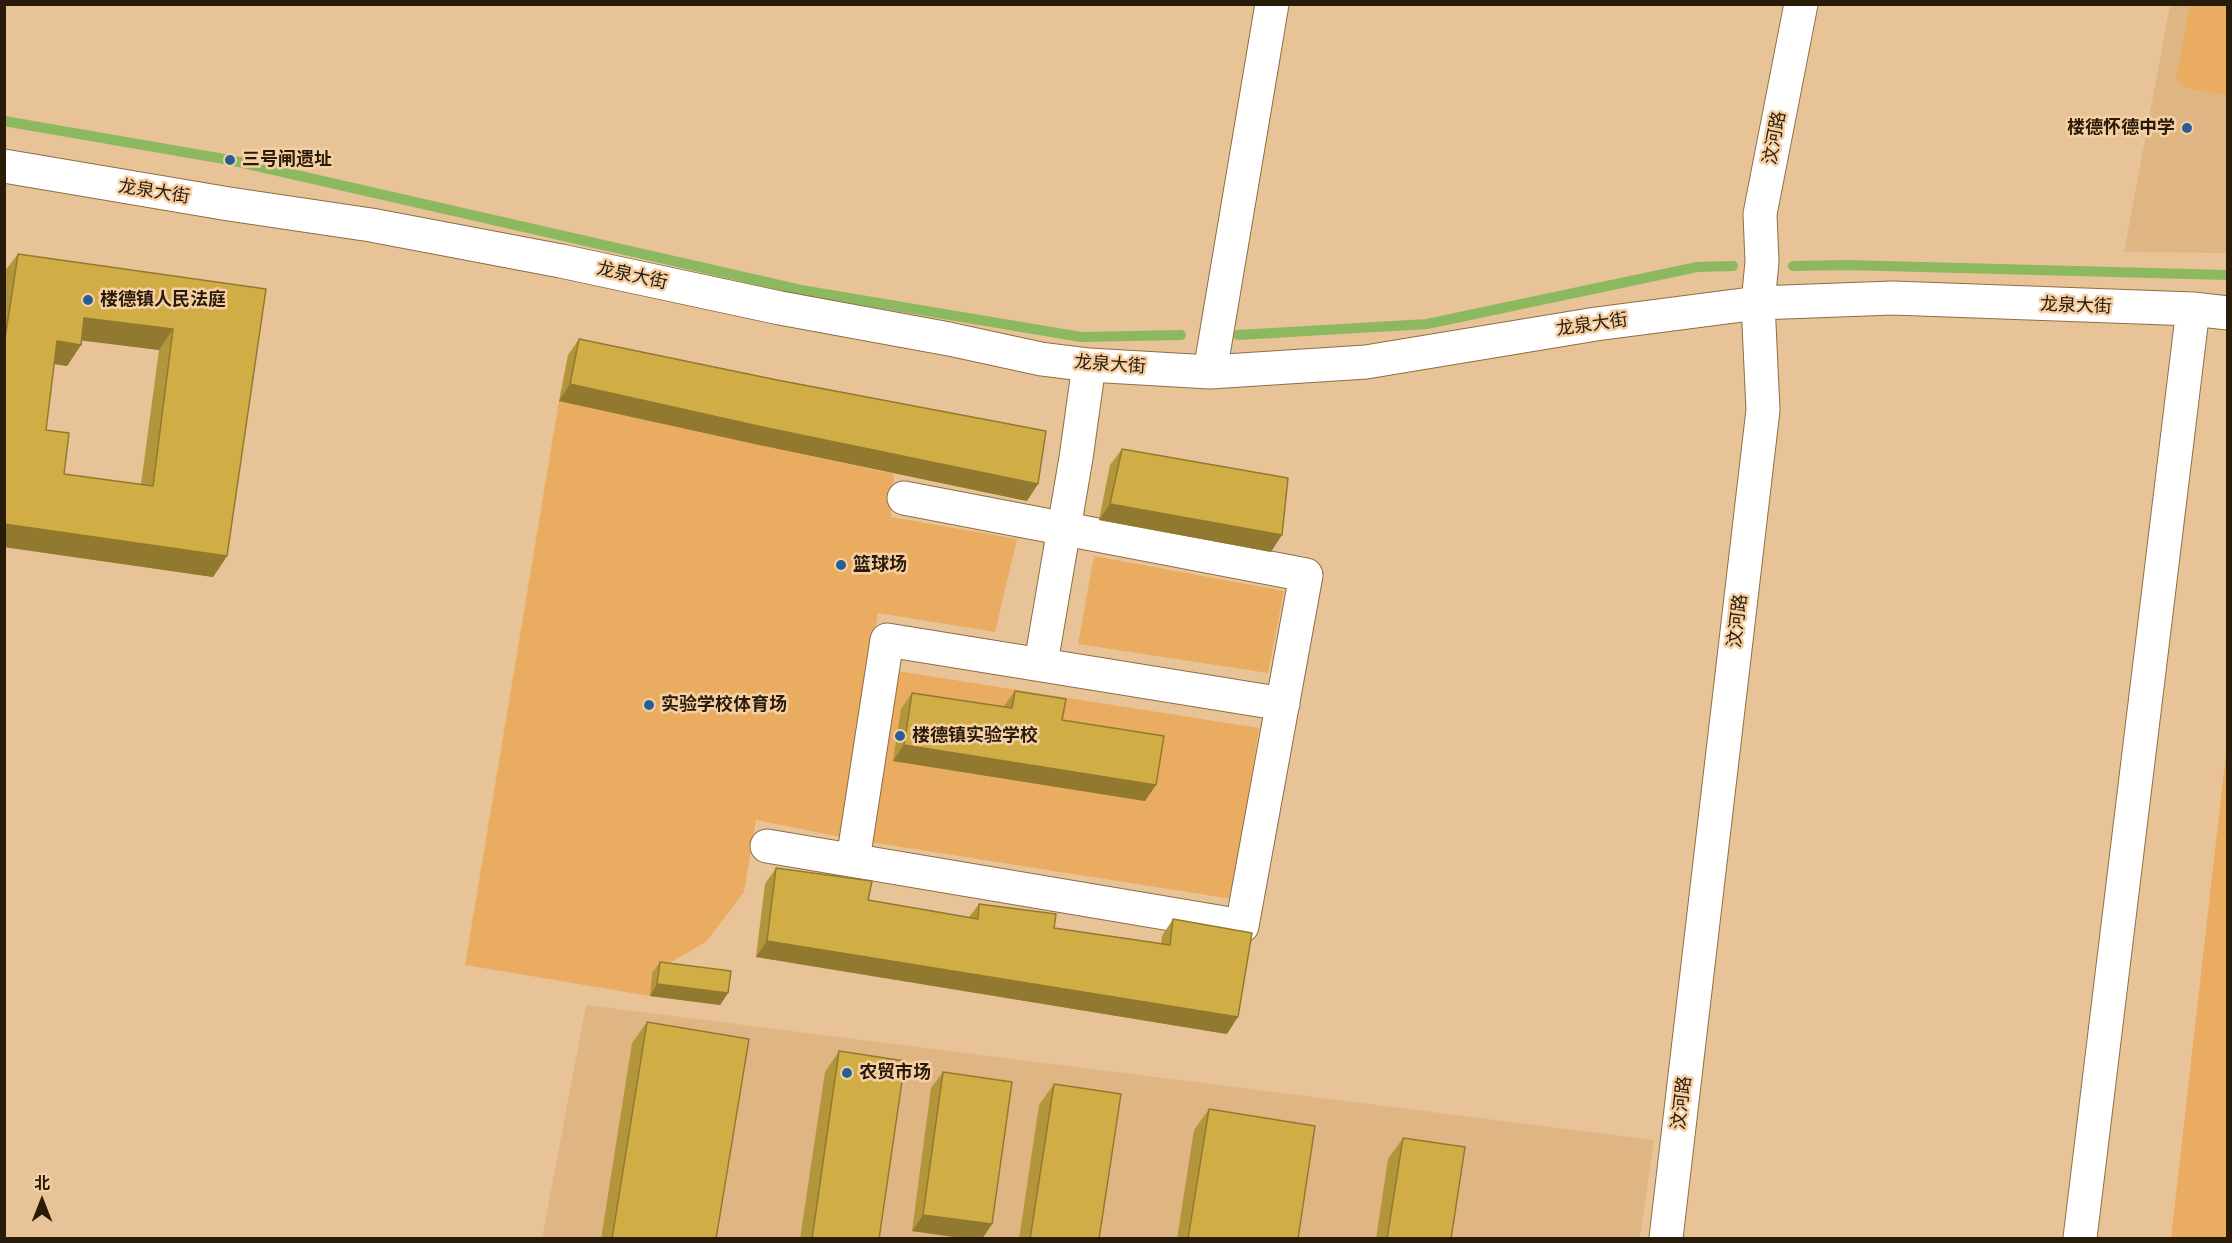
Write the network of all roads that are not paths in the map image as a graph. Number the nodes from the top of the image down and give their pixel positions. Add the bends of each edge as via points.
1 (1272, 4) edge
2 (1801, 4) edge
3 (4, 166) edge
4 (1758, 303) junction
5 (2193, 309) junction
6 (2228, 313) edge
7 (1089, 365) junction
8 (1210, 372) junction
9 (904, 498) dead end
10 (1064, 529) junction
11 (1041, 663) junction
12 (1282, 704) junction
13 (768, 846) dead end
14 (853, 860) junction
15 (1666, 1239) edge
16 (2080, 1239) edge

1 - 8 street
2 - 4 street, 汶河路 via 1760,214 1762,262
3 - 7 street, 龙泉大街 via 371,225 1041,359
4 - 5 street, 龙泉大街 via 1893,298
4 - 8 street, 龙泉大街 via 1596,324 1366,362
4 - 15 street, 汶河路 via 1763,410
5 - 6 street, 龙泉大街
5 - 16 street
7 - 8 street, 龙泉大街
7 - 10 street
9 - 10 street
10 - 11 street
10 - 12 street via 1306,575
11 - 12 street
11 - 14 street via 887,640
12 - 14 street via 1242,926
13 - 14 street

